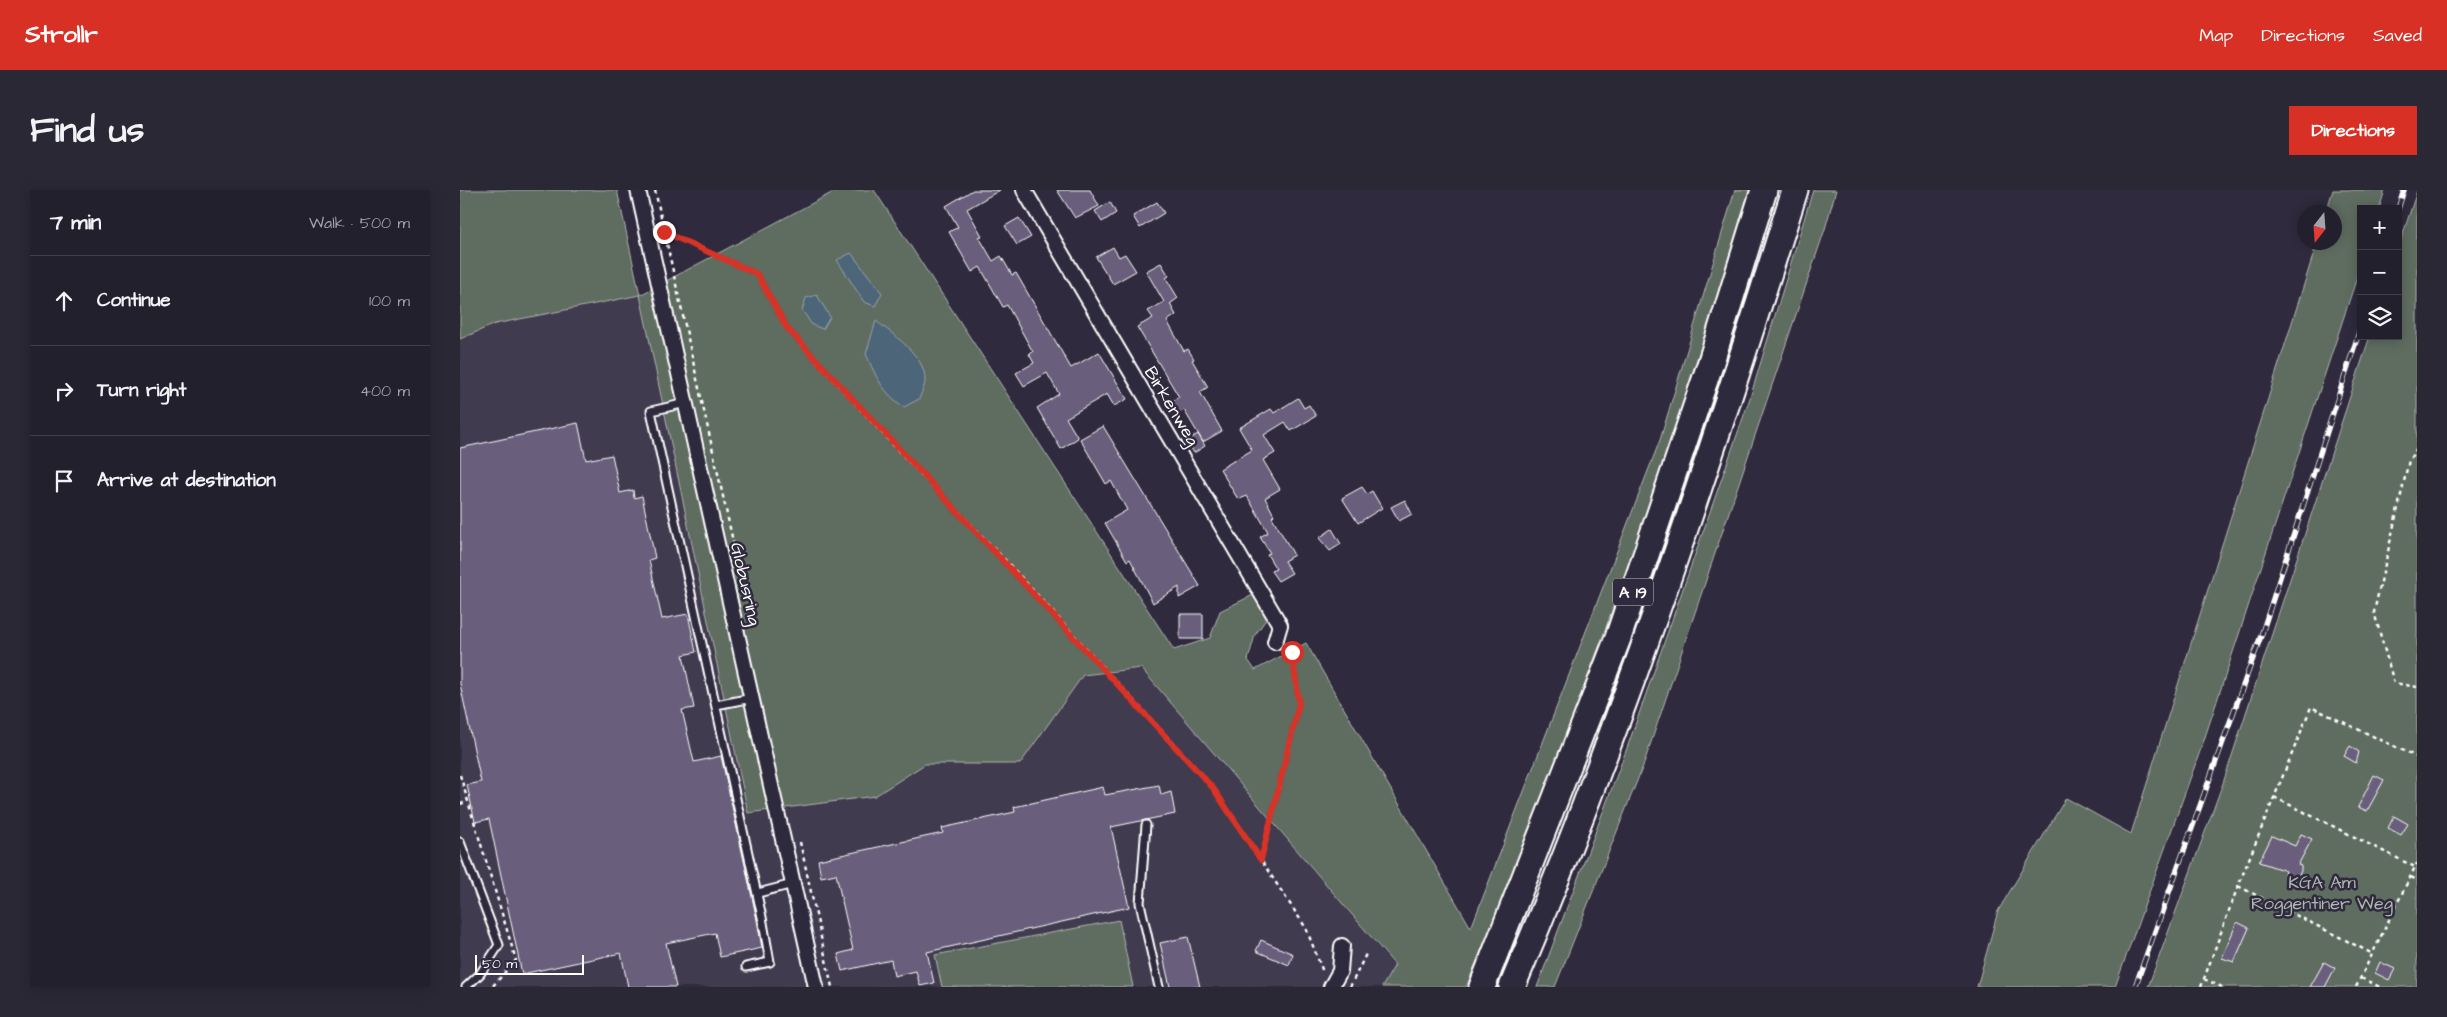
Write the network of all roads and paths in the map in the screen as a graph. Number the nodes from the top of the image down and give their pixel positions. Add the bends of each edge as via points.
1 (638, 190) edge
2 (655, 190) edge
3 (1024, 190) edge
4 (1764, 190) edge
5 (1795, 190) edge
6 (664, 232) junction
7 (686, 403) junction
8 (2417, 448) edge
9 (740, 578) dead end
10 (1275, 642) joint
11 (2417, 687) edge
12 (752, 698) junction
13 (716, 704) junction
14 (2417, 757) edge
15 (460, 776) edge
16 (2274, 797) junction
17 (467, 802) junction
18 (460, 804) edge
19 (1146, 826) dead end
20 (798, 835) dead end
21 (460, 842) edge
22 (1261, 860) junction
23 (2417, 863) edge
24 (2415, 867) junction
25 (2410, 877) junction
26 (2417, 880) edge
27 (793, 884) junction
28 (2238, 886) junction
29 (758, 893) junction
30 (1342, 946) dead end
31 (1366, 954) dead end
32 (2373, 954) junction
33 (746, 966) dead end
34 (1323, 968) dead end
35 (2361, 978) junction
36 (2204, 979) junction
37 (466, 987) edge
38 (492, 987) edge
39 (816, 987) edge
40 (832, 987) edge
41 (1159, 987) edge
42 (1331, 987) edge
43 (1350, 987) edge
44 (1482, 987) edge
45 (1512, 987) edge
46 (2201, 987) edge
47 (2222, 987) edge
48 (2356, 987) edge
49 (2380, 987) edge

1 - 7 street, Globusring
2 - 6 path
3 - 10 street, Birkenweg via 1280,625
4 - 44 highway, A 19 via 1710,365 1618,638
5 - 45 highway, A 19 via 1738,374 1644,647
6 - 9 path
6 - 22 path via 757,274 787,328 1213,788
7 - 12 street, Globusring
7 - 13 lane via 651,411
8 - 11 path via 2409,460 2374,612 2394,682
10 - 22 path via 1292,652 1299,704
12 - 13 lane
12 - 27 street, Globusring
13 - 29 lane
14 - 16 path via 2311,707
15 - 17 path
16 - 24 path
16 - 28 path
17 - 18 path
17 - 38 path via 516,960
19 - 41 lane via 1140,903
20 - 40 path
21 - 37 lane via 499,946 480,974
22 - 34 path via 1306,928
23 - 24 path
24 - 25 path
25 - 26 path
25 - 32 path
27 - 29 lane
27 - 39 street, Globusring
28 - 32 path
28 - 36 path
29 - 33 lane via 770,962
30 - 42 street via 1340,971
31 - 43 path
32 - 35 path
35 - 48 path
35 - 49 path
36 - 46 path
36 - 47 path

